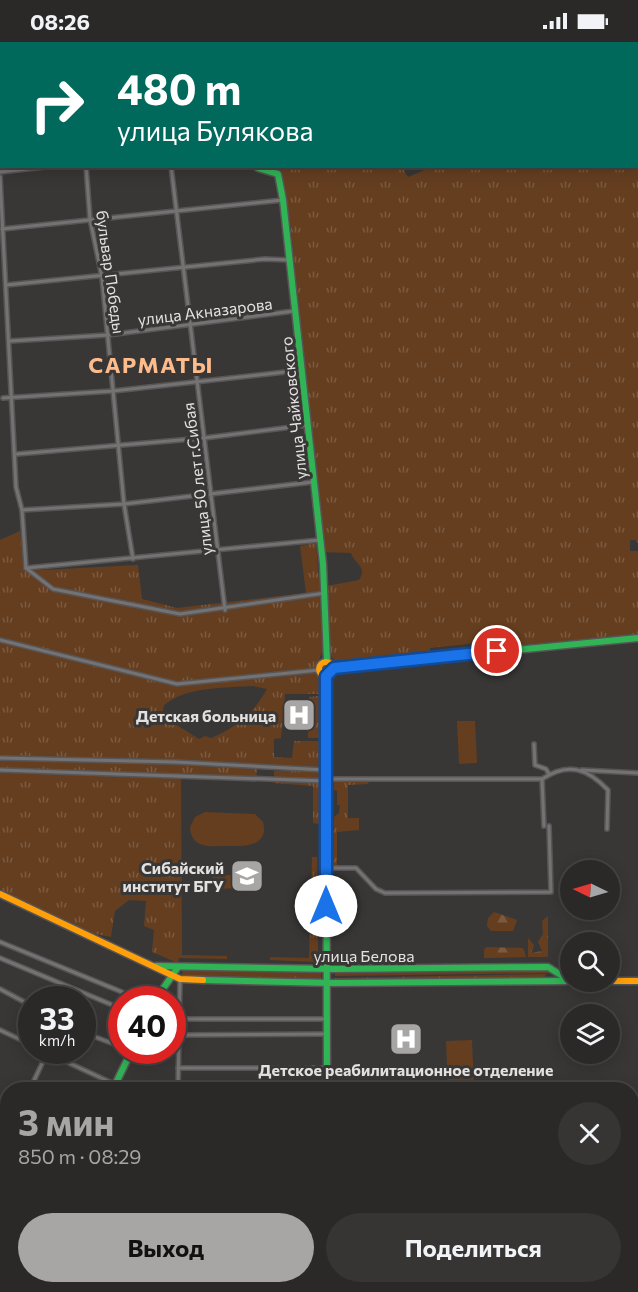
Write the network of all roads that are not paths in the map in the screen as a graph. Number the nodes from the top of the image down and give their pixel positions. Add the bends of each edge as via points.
1 (35, 168) edge
2 (86, 168) edge
3 (171, 168) edge
4 (258, 168) edge
5 (0, 172) edge
6 (0, 177) edge
7 (0, 196) edge
8 (283, 200) junction
9 (176, 211) junction
10 (90, 219) junction
11 (2, 229) junction
12 (1, 252) edge
13 (290, 260) junction
14 (183, 268) junction
15 (102, 278) junction
16 (5, 285) junction
17 (296, 311) junction
18 (190, 325) junction
19 (108, 335) junction
20 (10, 341) junction
21 (303, 370) junction
22 (197, 381) junction
23 (113, 391) junction
24 (3, 398) dead end
25 (13, 398) junction
26 (309, 425) junction
27 (204, 438) junction
28 (119, 446) junction
29 (17, 454) junction
30 (315, 482) junction
31 (211, 494) junction
32 (124, 504) junction
33 (22, 510) junction
34 (320, 540) junction
35 (218, 551) junction
36 (132, 559) junction
37 (26, 568) junction
38 (325, 593) junction
39 (225, 610) junction
40 (638, 638) edge
41 (0, 640) edge
42 (327, 662) junction
43 (334, 668) junction
44 (319, 670) junction
45 (326, 676) junction
46 (534, 744) dead end
47 (0, 758) edge
48 (0, 770) edge
49 (326, 770) junction
50 (578, 770) junction
51 (638, 773) edge
52 (549, 774) junction
53 (543, 779) junction
54 (326, 780) junction
55 (544, 826) dead end
56 (549, 826) dead end
57 (608, 829) dead end
58 (326, 868) junction
59 (0, 894) edge
60 (0, 942) edge
61 (0, 958) edge
62 (153, 966) junction
63 (179, 967) junction
64 (326, 969) junction
65 (170, 975) junction
66 (557, 977) junction
67 (560, 978) edge
68 (560, 978) edge
69 (180, 979) junction
70 (620, 981) edge
71 (638, 982) edge
72 (326, 983) junction
73 (163, 985) joint
74 (108, 986) edge
75 (180, 986) edge
76 (0, 989) edge
77 (18, 999) edge
78 (108, 1003) edge
79 (186, 1019) edge
80 (327, 1019) junction
81 (0, 1030) edge
82 (327, 1034) junction
83 (186, 1035) edge
84 (18, 1039) edge
85 (42, 1064) edge
86 (69, 1064) edge
87 (125, 1064) edge
88 (178, 1064) edge
89 (178, 1068) junction
90 (327, 1068) junction
91 (33, 1082) edge
92 (104, 1082) edge
93 (116, 1082) edge
94 (178, 1082) edge
95 (327, 1082) edge

1 - 5 street
2 - 10 street, бульвар Победы
3 - 9 street, улица 50 лет г.Сибая
4 - 8 main road, улица Чайковского via 278,174
6 - 7 street
7 - 11 street
8 - 9 street
8 - 13 main road, улица Чайковского
9 - 10 street
9 - 14 street, улица 50 лет г.Сибая
10 - 11 street
10 - 15 street, бульвар Победы
11 - 12 street
12 - 16 street
13 - 14 street
13 - 17 main road, улица Чайковского
14 - 15 street
14 - 18 street, улица 50 лет г.Сибая
15 - 16 street
15 - 19 street, бульвар Победы
16 - 20 street
17 - 18 street, улица Акназарова
17 - 21 main road, улица Чайковского
18 - 19 street, улица Акназарова
18 - 22 street, улица 50 лет г.Сибая
19 - 20 street, улица Акназарова
19 - 23 street, бульвар Победы
20 - 25 street
21 - 22 street
21 - 26 main road, улица Чайковского
22 - 23 street
22 - 27 street, улица 50 лет г.Сибая
23 - 25 street
23 - 28 street, бульвар Победы
24 - 25 street
25 - 29 street
26 - 27 street
26 - 30 main road, улица Чайковского
27 - 28 street
27 - 31 street, улица 50 лет г.Сибая
28 - 29 street
28 - 32 street, бульвар Победы
29 - 33 street via 16,487
30 - 31 street
30 - 34 main road, улица Чайковского
31 - 32 street
31 - 35 street, улица 50 лет г.Сибая
32 - 33 street
32 - 36 street, бульвар Победы
33 - 37 street
34 - 35 street
34 - 38 main road, улица Чайковского
35 - 36 street
35 - 39 street, улица 50 лет г.Сибая
36 - 37 street
37 - 39 street via 53,589 180,614
38 - 39 street
38 - 42 main road, улица Чайковского
40 - 43 main road
41 - 44 street via 177,684
42 - 43 main road
42 - 44 main road
43 - 45 main road
44 - 45 main road
45 - 49 main road
46 - 52 street via 535,765
47 - 49 street
48 - 54 street
49 - 54 main road
50 - 51 street
50 - 52 street via 564,768
50 - 57 street via 591,775 608,790
52 - 53 street
53 - 54 street
53 - 55 street
54 - 58 main road
56 - 58 street via 550,892 385,893 376,890 356,868
58 - 64 main road
59 - 62 main road, улица Белова
60 - 74 street
61 - 78 street
62 - 63 main road, улица Белова
62 - 65 main road, улица Белова
63 - 64 main road, улица Белова
63 - 65 main road
63 - 69 main road
64 - 66 main road, улица Белова via 536,966 550,967
64 - 72 main road
65 - 69 main road, улица Белова
65 - 73 main road
66 - 67 main road, улица Белова
66 - 68 main road, улица Белова
66 - 72 main road, улица Белова
69 - 72 main road, улица Белова
69 - 73 main road
69 - 75 street
70 - 71 main road
72 - 80 main road
76 - 77 street
79 - 80 street
80 - 82 main road
81 - 84 street
82 - 83 street
82 - 90 main road
85 - 91 street
86 - 92 street
87 - 93 main road
88 - 89 street
89 - 90 street
89 - 94 street
90 - 95 main road

